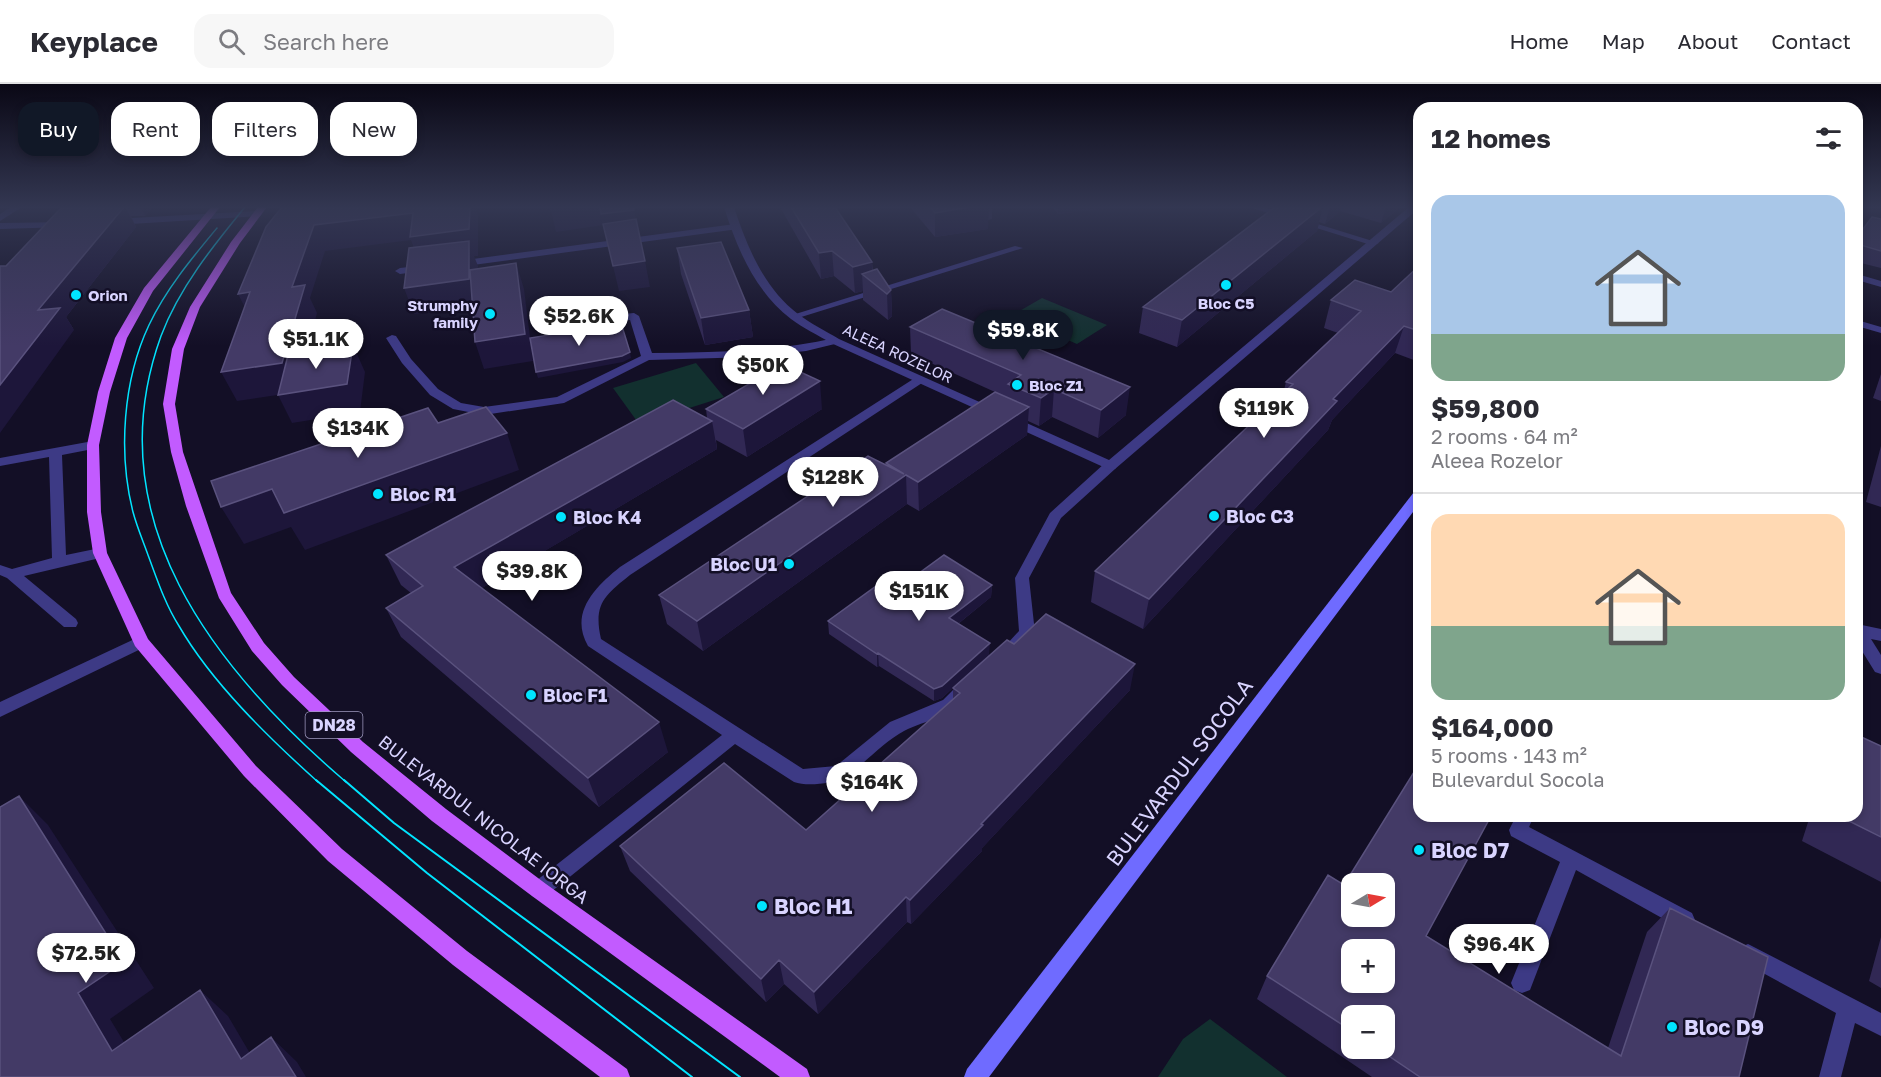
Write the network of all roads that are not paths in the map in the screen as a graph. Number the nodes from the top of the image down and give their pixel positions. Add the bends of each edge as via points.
1 (178, 253) edge
2 (229, 253) edge
3 (539, 253) edge
4 (747, 253) edge
5 (1000, 253) edge
6 (1362, 253) edge
7 (445, 266) edge
8 (434, 267) edge
9 (400, 271) dead end
10 (1863, 279) edge
11 (1881, 284) edge
12 (794, 316) junction
13 (571, 322) dead end
14 (1863, 325) edge
15 (1881, 330) edge
16 (392, 338) dead end
17 (835, 341) junction
18 (647, 357) junction
19 (918, 380) junction
20 (93, 445) junction
21 (55, 454) junction
22 (0, 462) edge
23 (1110, 466) junction
24 (1413, 503) edge
25 (100, 553) junction
26 (58, 561) junction
27 (6, 572) edge
28 (70, 623) dead end
29 (1863, 631) edge
30 (1881, 635) edge
31 (1863, 640) edge
32 (141, 642) junction
33 (1001, 657) edge
34 (1881, 668) edge
35 (975, 681) edge
36 (0, 710) edge
37 (735, 735) junction
38 (1523, 822) edge
39 (1571, 858) junction
40 (539, 890) junction
41 (1705, 930) edge
42 (1736, 947) edge
43 (1522, 983) dead end
44 (1848, 1008) junction
45 (1881, 1025) edge
46 (619, 1077) edge
47 (799, 1077) edge
48 (975, 1077) edge
49 (1830, 1077) edge

1 - 20 main road via 148,290 121,338
2 - 40 main road, BULEVARDUL NICOLAE IORGA / DN28 via 195,307 178,349 169,404 192,507 224,594 258,647 357,747
3 - 7 street
4 - 12 street, ALEEA ROZELOR via 768,292
5 - 12 street
6 - 23 street
8 - 9 street
10 - 11 street
12 - 17 street, ALEEA ROZELOR
13 - 18 street via 634,316
14 - 15 street
16 - 18 street via 406,361 434,392 457,406 484,411 560,400
17 - 18 street via 752,354
17 - 19 street, ALEEA ROZELOR
19 - 23 street, ALEEA ROZELOR
19 - 37 street via 626,571 600,590 589,607 588,624 594,642
20 - 21 street
20 - 25 main road via 94,512
21 - 22 street
21 - 26 street
23 - 33 street via 1055,516 1022,578 1027,633
24 - 48 main road, BULEVARDUL SOCOLA
25 - 26 street
25 - 32 main road
26 - 27 street
27 - 28 street
29 - 30 street
31 - 34 street
32 - 36 street
32 - 46 main road via 250,771 335,855 460,957
35 - 37 street via 949,705 896,727 840,773 800,777
37 - 40 street
38 - 39 street via 1518,830
39 - 41 street
39 - 43 street
40 - 47 main road, BULEVARDUL NICOLAE IORGA / DN28
42 - 44 street
44 - 45 street
44 - 49 street

